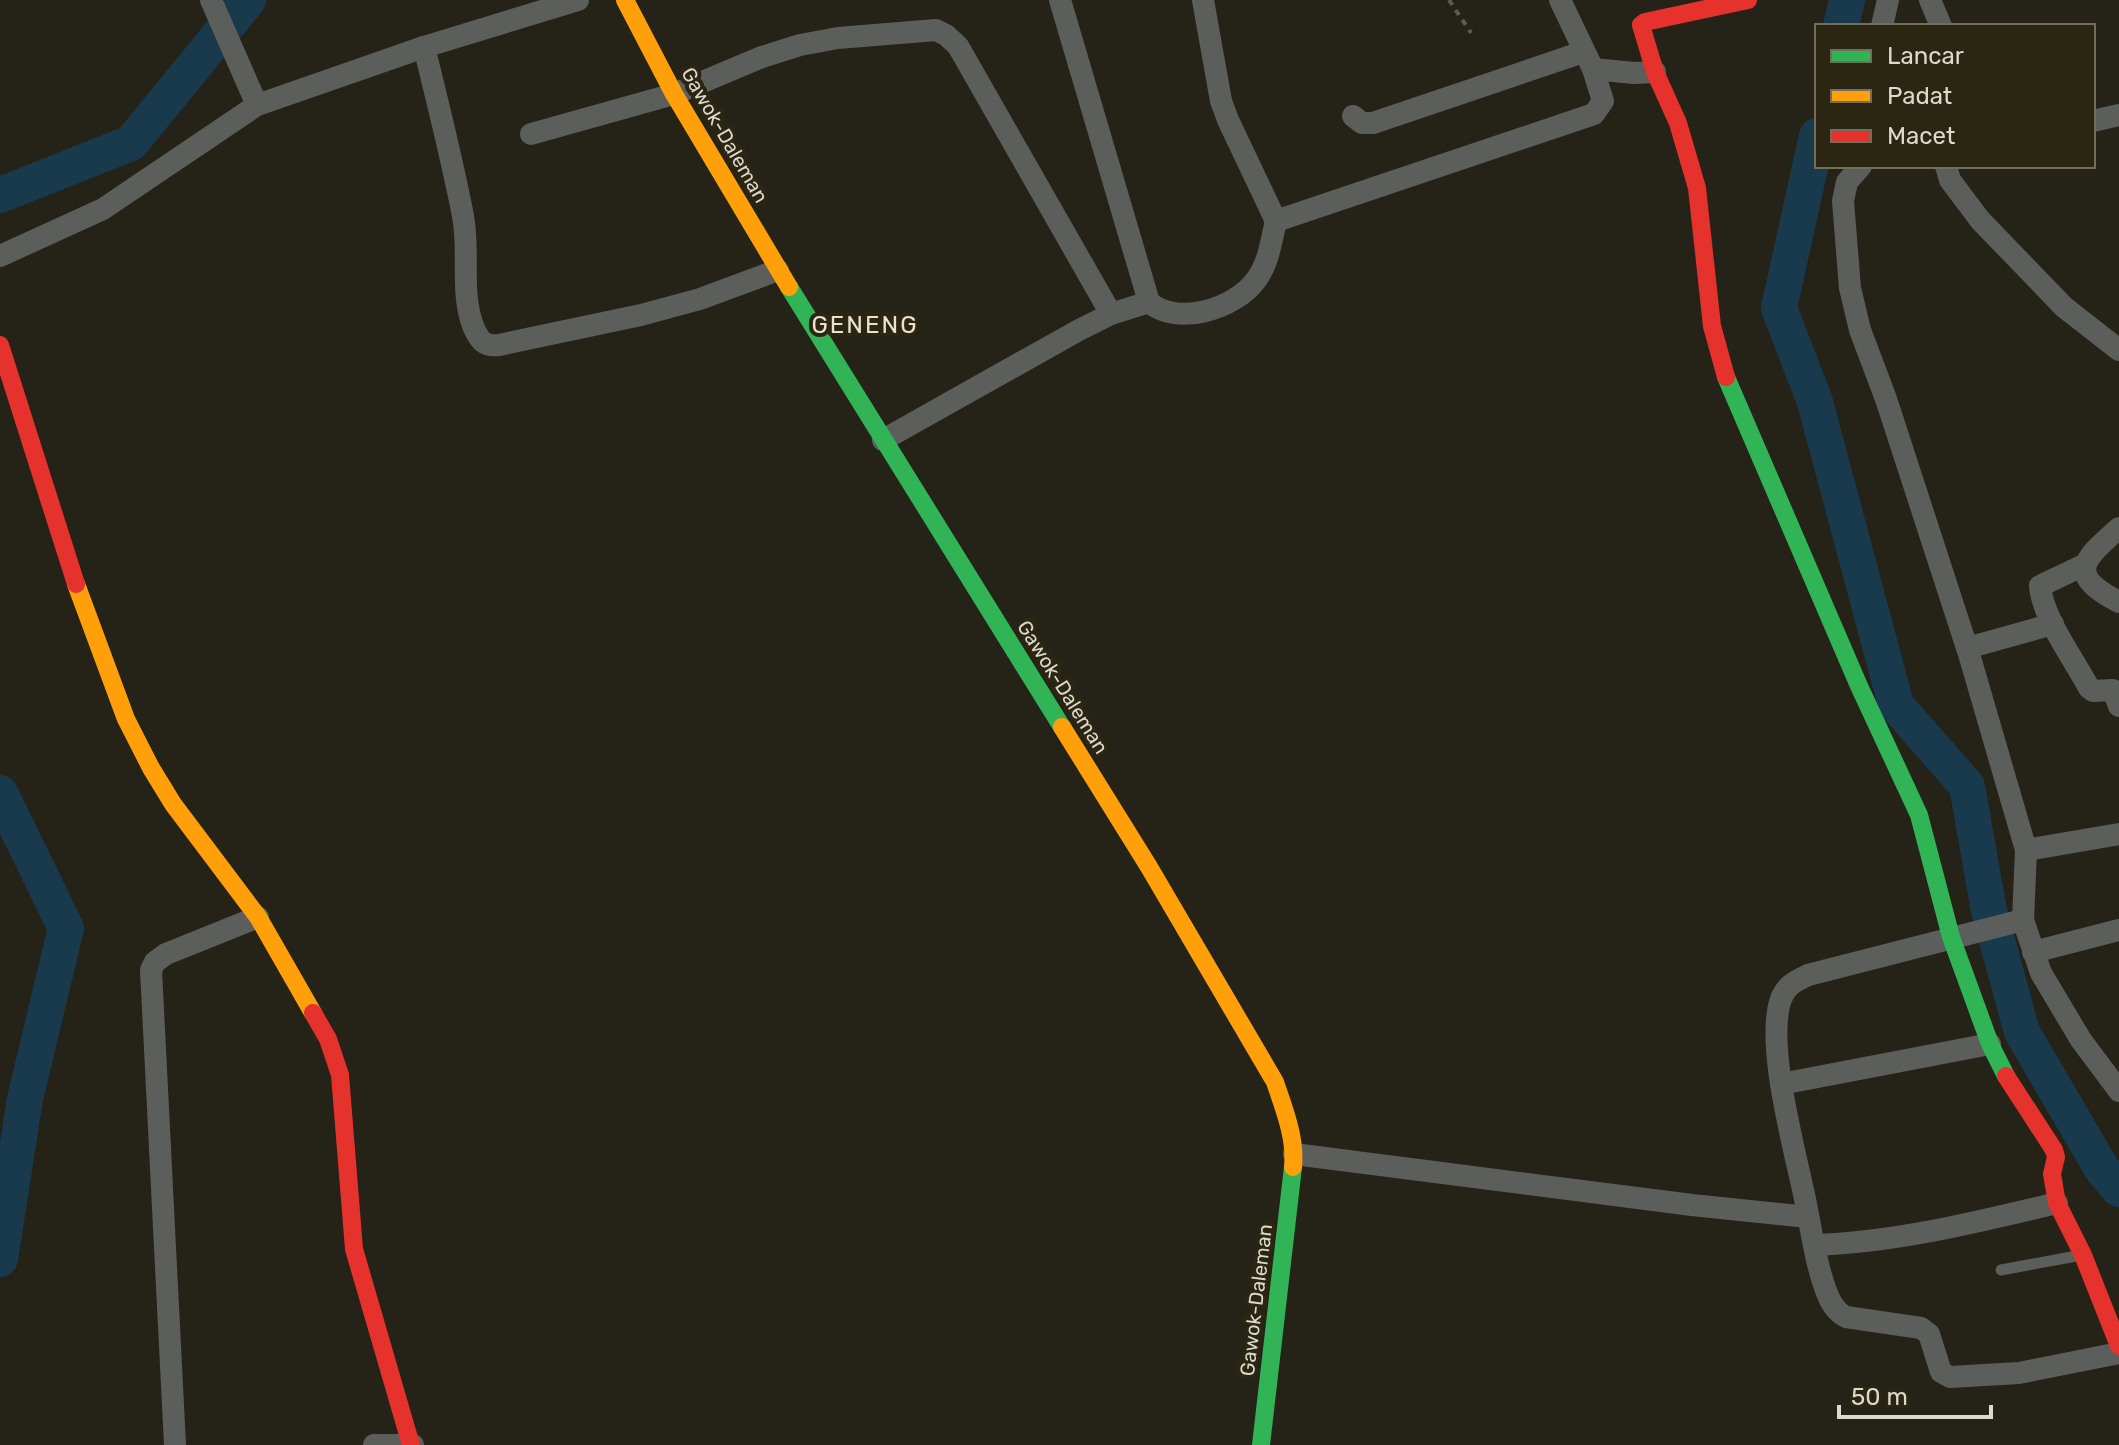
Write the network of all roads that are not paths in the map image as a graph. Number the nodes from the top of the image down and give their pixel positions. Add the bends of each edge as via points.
1 (578, 0) edge
2 (1060, 0) edge
3 (1203, 0) edge
4 (1560, 0) edge
5 (1748, 0) edge
6 (1888, 0) edge
7 (1930, 0) edge
8 (627, 1) edge
9 (214, 6) edge
10 (1882, 24) edge
11 (1940, 24) edge
12 (424, 47) junction
13 (1588, 61) junction
14 (1645, 72) junction
15 (674, 94) junction
16 (257, 105) junction
17 (2119, 115) edge
18 (1353, 116) dead end
19 (2095, 121) edge
20 (531, 134) dead end
21 (1856, 168) edge
22 (1947, 168) edge
23 (1276, 221) junction
24 (0, 256) edge
25 (778, 270) junction
26 (1149, 302) junction
27 (1111, 314) junction
28 (0, 345) edge
29 (2119, 350) edge
30 (883, 440) junction
31 (2119, 528) edge
32 (2084, 565) junction
33 (2119, 602) edge
34 (2053, 624) junction
35 (1967, 648) junction
36 (2119, 706) edge
37 (2119, 834) edge
38 (2026, 850) junction
39 (258, 917) junction
40 (2019, 920) junction
41 (2119, 930) edge
42 (1933, 941) junction
43 (2033, 952) junction
44 (1983, 1046) junction
45 (1781, 1084) junction
46 (2119, 1091) edge
47 (1294, 1154) junction
48 (2057, 1203) junction
49 (1803, 1216) junction
50 (1815, 1245) junction
51 (2083, 1255) junction
52 (2001, 1270) dead end
53 (2118, 1344) edge
54 (175, 1445) edge
55 (374, 1445) edge
56 (412, 1445) edge
57 (1261, 1445) edge

1 - 12 street
2 - 26 street
3 - 23 street via 1221,101
4 - 13 street
5 - 14 street via 1645,22
6 - 10 street
7 - 11 street
8 - 15 street, Gawok-Daleman
9 - 16 street
12 - 16 street
12 - 25 street via 464,218 467,300 483,343 499,345 641,315
13 - 14 street
13 - 18 street via 1373,123
13 - 23 street via 1603,101 1594,114
14 - 42 street via 1678,123 1697,188 1710,313 1721,364 1919,815
15 - 20 street
15 - 25 street, Gawok-Daleman
15 - 27 street via 800,45 926,30 946,35 958,46
16 - 24 street via 103,209
17 - 19 street
21 - 35 street via 1843,201 1846,257 1860,330
22 - 29 street via 1980,220 2064,307
23 - 26 street via 1266,263 1244,293 1177,315 1160,312
25 - 30 street, Gawok-Daleman
26 - 27 street
27 - 30 street
28 - 39 street via 88,620 126,719 173,804
30 - 47 street, Gawok-Daleman via 1263,1061 1286,1114
31 - 32 street
32 - 33 street via 2103,594
32 - 34 street via 2040,586
34 - 35 street
34 - 36 street via 2090,691 2113,690
35 - 38 street
37 - 38 street
38 - 40 street
39 - 54 street via 160,957 151,970
39 - 56 street via 336,1060 354,1249
40 - 42 street
40 - 43 street
41 - 43 street
42 - 44 street
42 - 45 street via 1808,975 1789,985 1778,1017
43 - 46 street via 2059,1005
44 - 45 street
44 - 48 street via 2054,1150
45 - 49 street
47 - 49 street
47 - 57 street, Gawok-Daleman
48 - 50 street via 1946,1230
48 - 51 street
49 - 50 street
50 - 53 street via 1829,1299 1838,1313 1921,1328 1929,1334 1941,1372 1950,1377 2019,1373
51 - 52 lane
51 - 53 street
55 - 56 street

